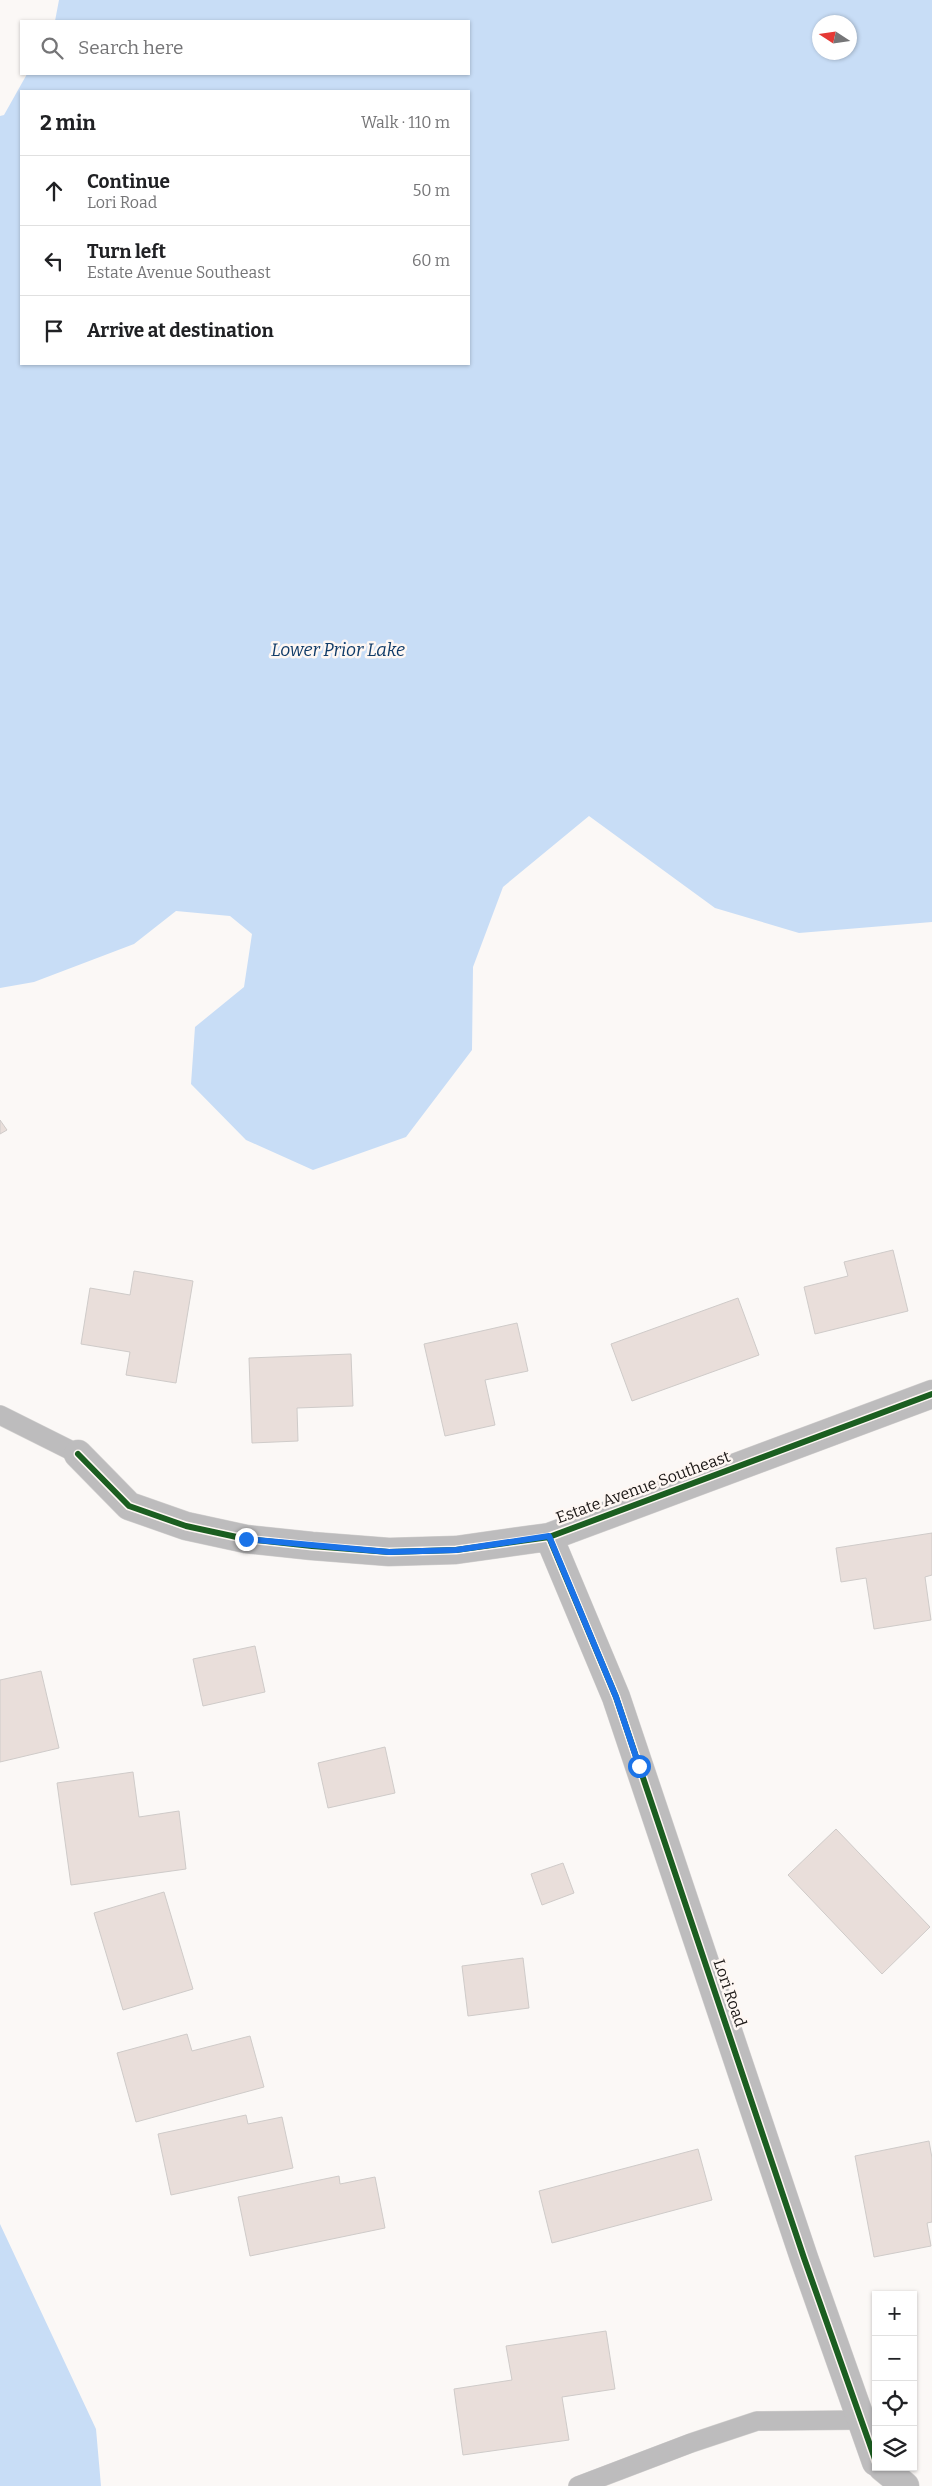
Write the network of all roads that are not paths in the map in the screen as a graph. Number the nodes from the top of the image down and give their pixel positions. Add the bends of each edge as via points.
1 (932, 1394) edge
2 (0, 1415) edge
3 (78, 1454) joint
4 (549, 1536) junction
5 (861, 2420) junction
6 (872, 2451) edge
7 (887, 2471) edge
8 (578, 2486) edge
9 (905, 2486) edge

1 - 4 street, Estate Avenue Southeast
2 - 3 lane
3 - 4 street, Estate Avenue Southeast via 130,1506 186,1526 246,1539 389,1552 456,1550
4 - 5 street, Lori Road via 616,1697
5 - 6 street, Lori Road
5 - 8 lane via 757,2422
7 - 9 street

